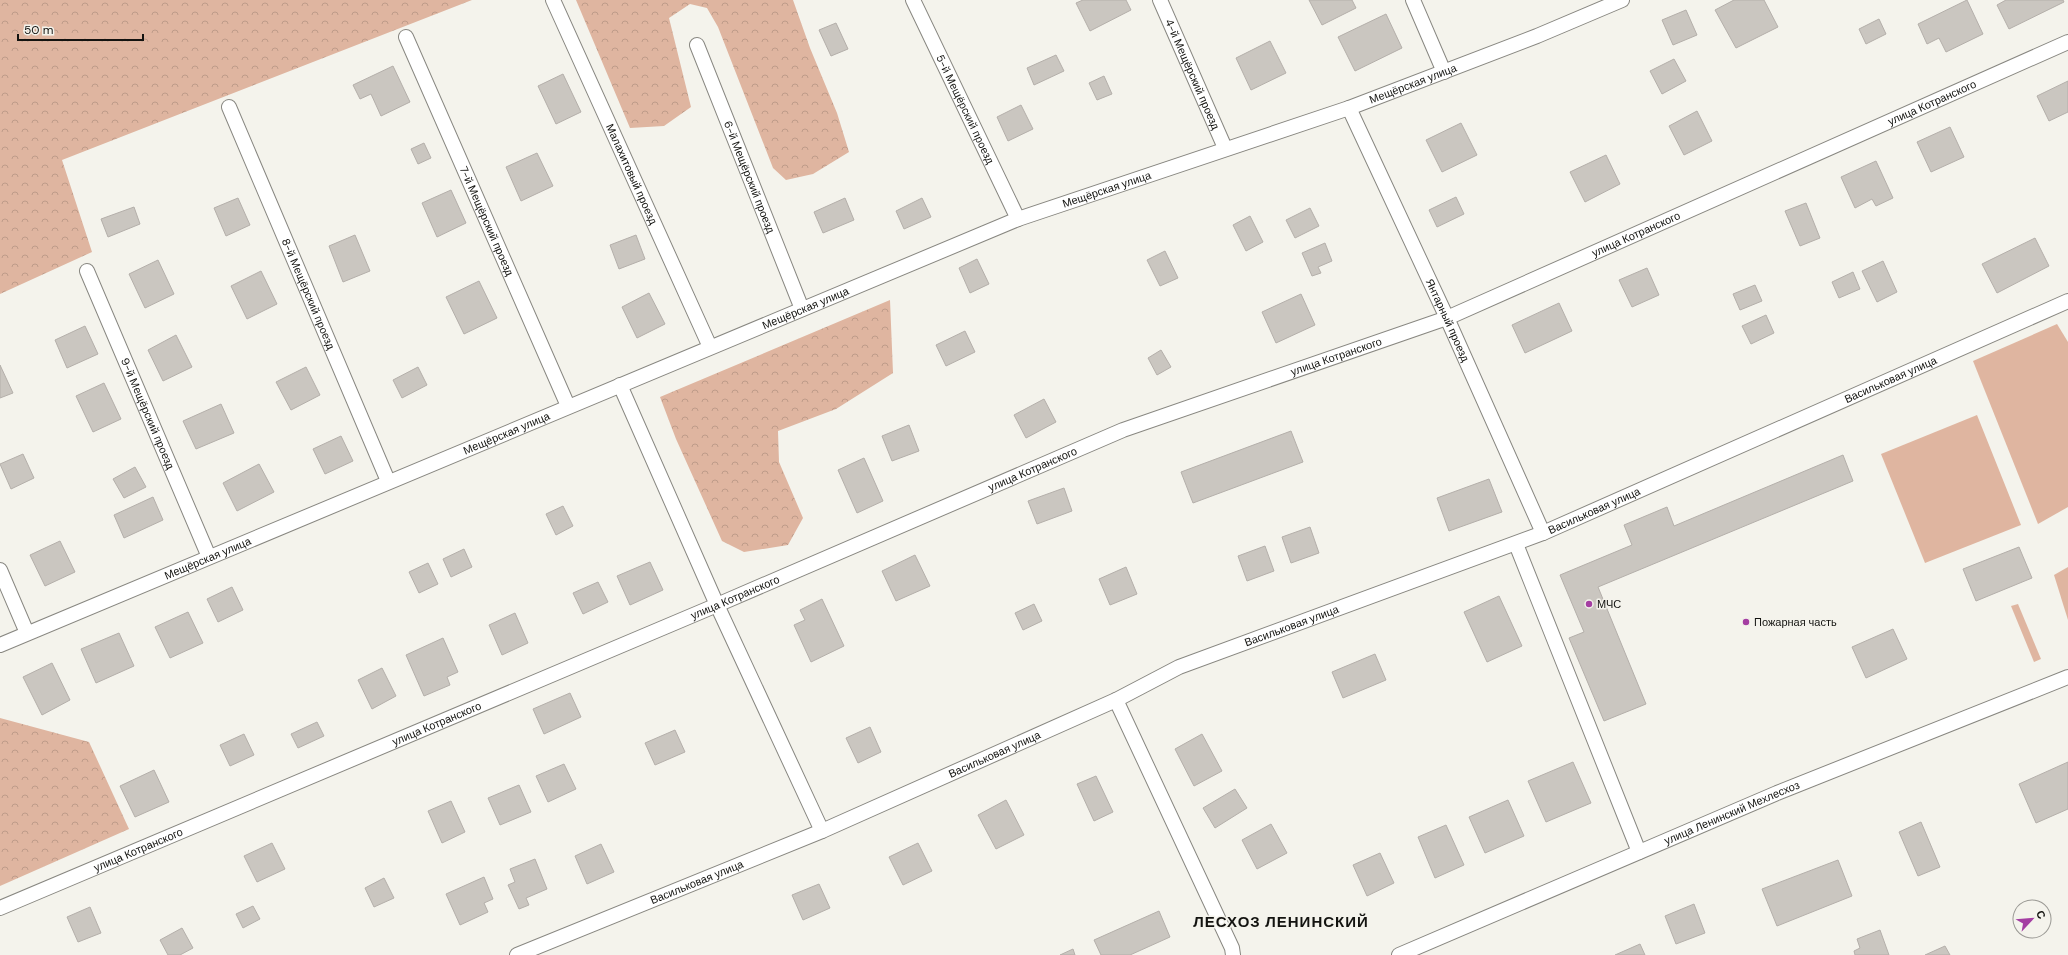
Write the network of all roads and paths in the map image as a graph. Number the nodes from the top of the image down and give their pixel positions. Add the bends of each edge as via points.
1 (553, 0) edge
2 (913, 0) edge
3 (1160, 0) edge
4 (1413, 0) edge
5 (1622, 0) edge
6 (406, 37) dead end
7 (2068, 42) edge
8 (698, 45) dead end
9 (1444, 72) junction
10 (229, 107) dead end
11 (1349, 108) junction
12 (1226, 148) junction
13 (1018, 219) junction
14 (87, 271) dead end
15 (2068, 301) edge
16 (802, 309) junction
17 (1447, 318) junction
18 (710, 348) junction
19 (620, 385) junction
20 (568, 406) junction
21 (388, 481) junction
22 (1543, 534) junction
23 (1516, 544) junction
24 (209, 557) junction
25 (0, 570) edge
26 (717, 605) junction
27 (27, 633) junction
28 (0, 645) edge
29 (2068, 677) edge
30 (1116, 700) junction
31 (822, 831) junction
32 (1639, 852) junction
33 (0, 908) edge
34 (1416, 952) edge
35 (517, 955) edge
36 (1232, 955) edge
37 (1399, 955) edge

1 - 18 street, Малахитовый проезд
2 - 13 street, 5-й Мещёрский проезд
3 - 12 street, 4-й Мещёрский проезд
4 - 9 street
5 - 9 street, Мещёрская улица
6 - 20 street, 7-й Мещёрский проезд
7 - 17 street, улица Котранского
8 - 16 street, 6-й Мещёрский проезд
9 - 11 street, Мещёрская улица
10 - 21 street, 8-й Мещёрский проезд
11 - 12 street, Мещёрская улица
11 - 17 street, Янтарный проезд
12 - 13 street, Мещёрская улица
13 - 16 street, Мещёрская улица
14 - 24 street, 9-й Мещёрский проезд
15 - 22 street, Васильковая улица
16 - 18 street, Мещёрская улица
17 - 22 street, Янтарный проезд
17 - 26 street, улица Котранского via 1123,430
18 - 19 street, Мещёрская улица
19 - 20 street, Мещёрская улица
19 - 26 street
20 - 21 street, Мещёрская улица
21 - 24 street, Мещёрская улица
22 - 23 street, Васильковая улица
23 - 30 street, Васильковая улица via 1179,667
23 - 32 street
24 - 27 street, Мещёрская улица
25 - 27 street
26 - 31 street
26 - 33 street, улица Котранского
27 - 28 street, Мещёрская улица
29 - 32 street, улица Ленинский Мехлесхоз via 1777,793
30 - 31 street, Васильковая улица
30 - 36 street via 1232,948
31 - 35 street, Васильковая улица
32 - 34 street, улица Ленинский Мехлесхоз
34 - 37 street, улица Ленинский Мехлесхоз

